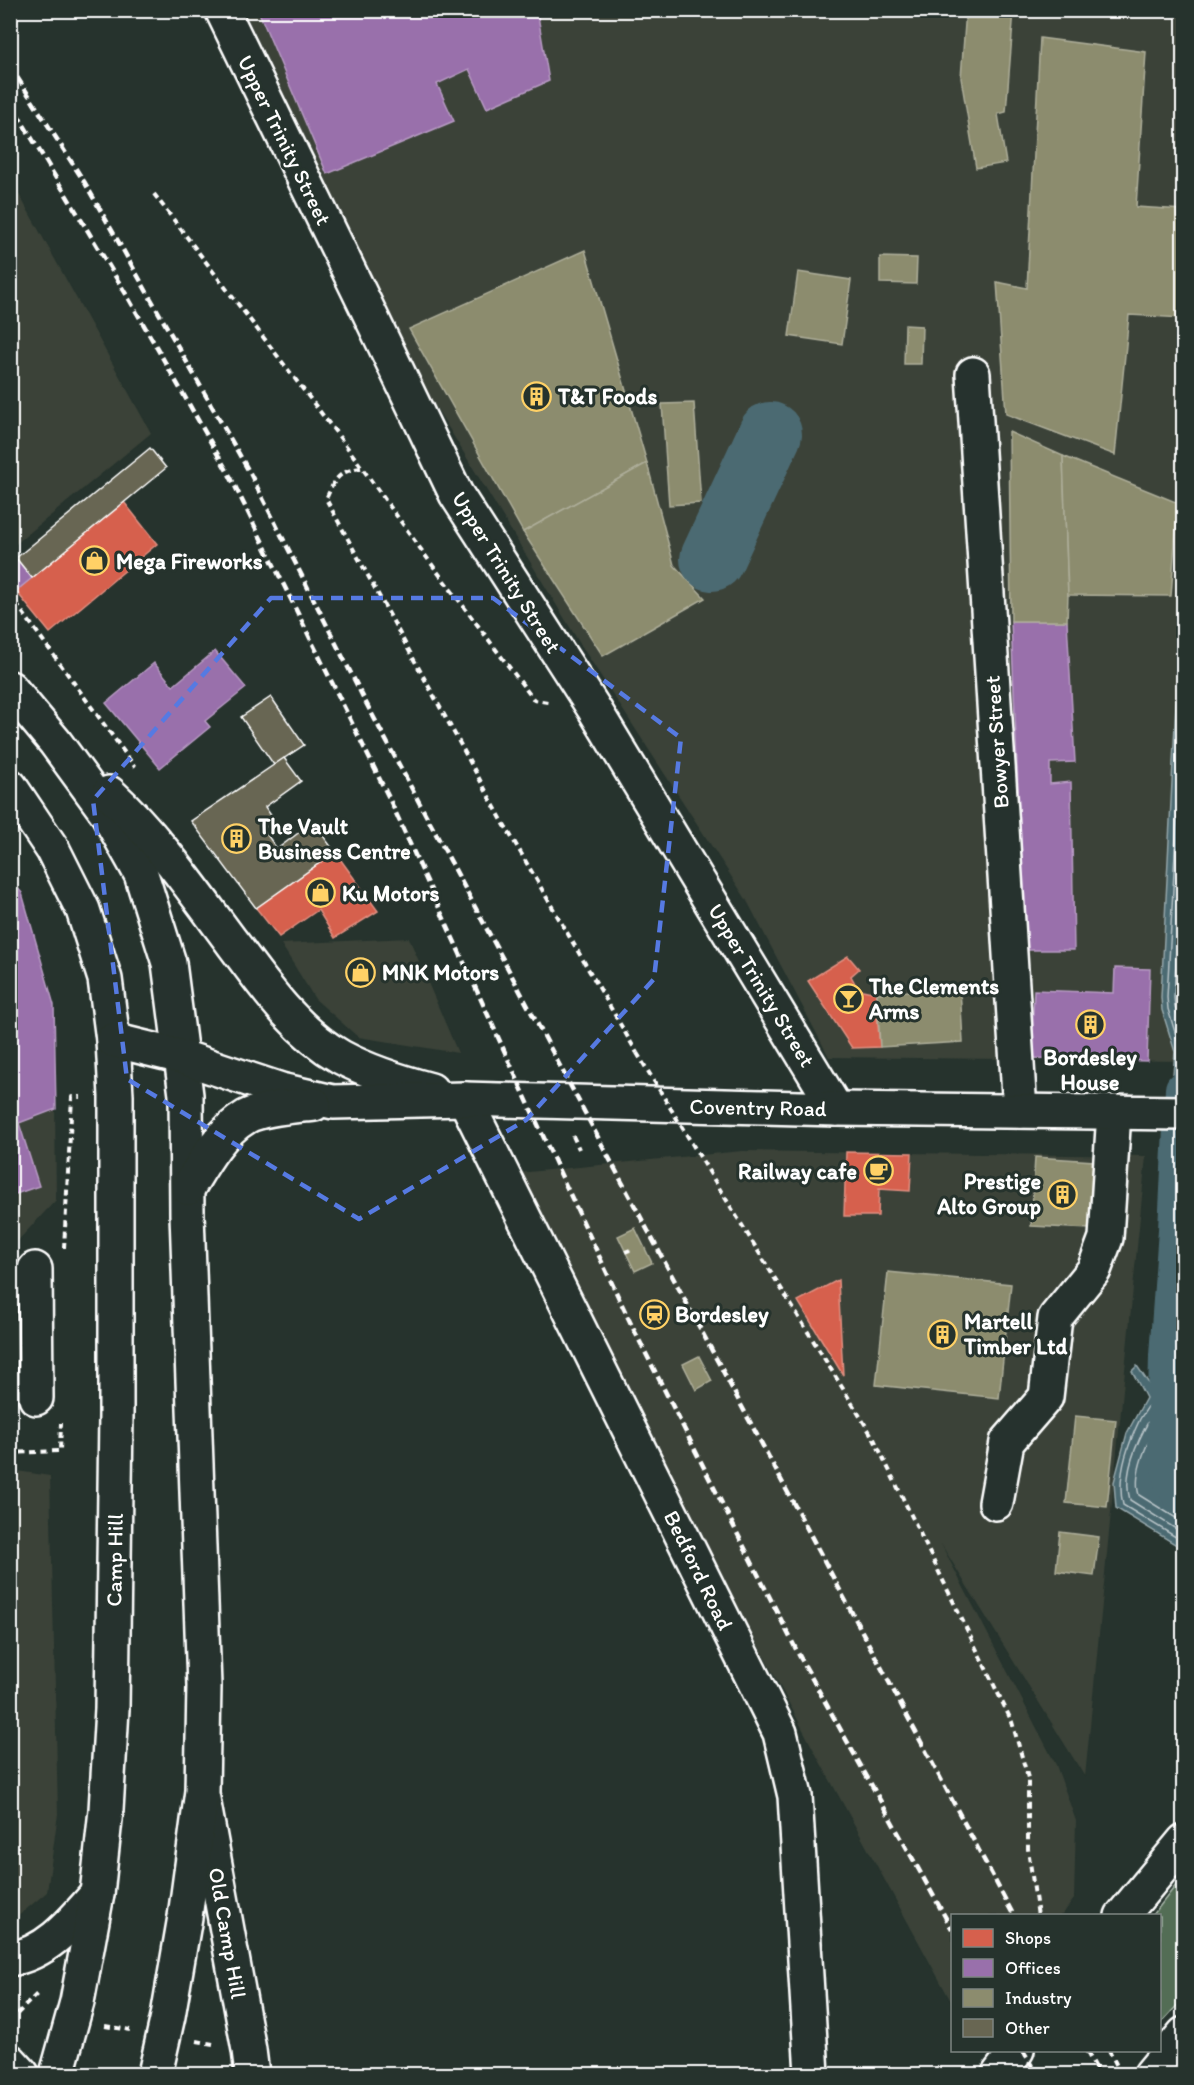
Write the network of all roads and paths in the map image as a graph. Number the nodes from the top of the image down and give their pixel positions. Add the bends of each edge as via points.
1 (222, 10) edge
2 (154, 194) dead end
3 (973, 374) dead end
4 (361, 468) junction
5 (10, 688) edge
6 (593, 707) junction
7 (55, 742) junction
8 (10, 786) edge
9 (113, 1040) junction
10 (182, 1057) junction
11 (72, 1097) dead end
12 (465, 1099) junction
13 (333, 1102) junction
14 (836, 1108) junction
15 (1020, 1111) junction
16 (1126, 1112) junction
17 (1184, 1113) edge
18 (188, 1188) junction
19 (630, 1250) dead end
20 (625, 1252) dead end
21 (45, 1259) joint
22 (22, 1306) edge
23 (36, 1398) dead end
24 (996, 1503) dead end
25 (202, 1791) junction
26 (1184, 1840) edge
27 (97, 1894) junction
28 (1038, 1914) edge
29 (1124, 1914) edge
30 (19, 1958) edge
31 (38, 1994) junction
32 (76, 2002) junction
33 (10, 2021) edge
34 (1184, 2034) edge
35 (164, 2036) junction
36 (1016, 2052) edge
37 (10, 2061) edge
38 (251, 2062) edge
39 (22, 2074) edge
40 (57, 2074) edge
41 (155, 2074) edge
42 (812, 2074) edge
43 (999, 2074) edge
44 (1151, 2074) edge

1 - 6 main road, Upper Trinity Street via 456,494
2 - 4 path
3 - 15 main road, Bowyer Street
4 - 6 path via 534,700
4 - 28 path, bridge via 348,470 335,479 326,499 504,824 637,1053 874,1438 1012,1722 1028,1778 1028,1849
5 - 7 main road
6 - 14 main road, Upper Trinity Street
7 - 10 main road via 107,813 141,874 168,963
7 - 12 main road via 124,806 176,867 271,995 301,1027 340,1056 397,1081
8 - 9 main road, Camp Hill via 53,850 83,910 105,979
9 - 10 main road, Coventry Road
9 - 27 main road, Camp Hill via 116,1346 112,1708
10 - 13 main road, Coventry Road via 241,1078
10 - 18 main road
11 - 21 path via 64,1248
12 - 13 main road, Coventry Road
12 - 14 main road, Coventry Road
12 - 42 main road, Bedford Road via 780,1733 795,1796
13 - 18 main road, Coventry Road via 282,1107 247,1116 213,1147
14 - 15 main road, Coventry Road
15 - 16 main road, Coventry Road
16 - 17 main road, Coventry Road
16 - 24 main road via 1106,1238 1094,1269 1055,1318 1046,1396 1007,1442
18 - 25 main road via 204,1686
19 - 20 path
21 - 22 main road
22 - 23 main road
25 - 35 main road
25 - 38 main road, Old Camp Hill
26 - 29 main road
27 - 30 main road via 65,1930
27 - 32 main road, Camp Hill
30 - 31 path via 41,1978
31 - 32 path
31 - 33 path
32 - 35 path via 105,2008 103,2025
32 - 40 main road, Camp Hill
34 - 44 main road
35 - 38 path
35 - 41 main road
36 - 43 main road
37 - 39 main road

